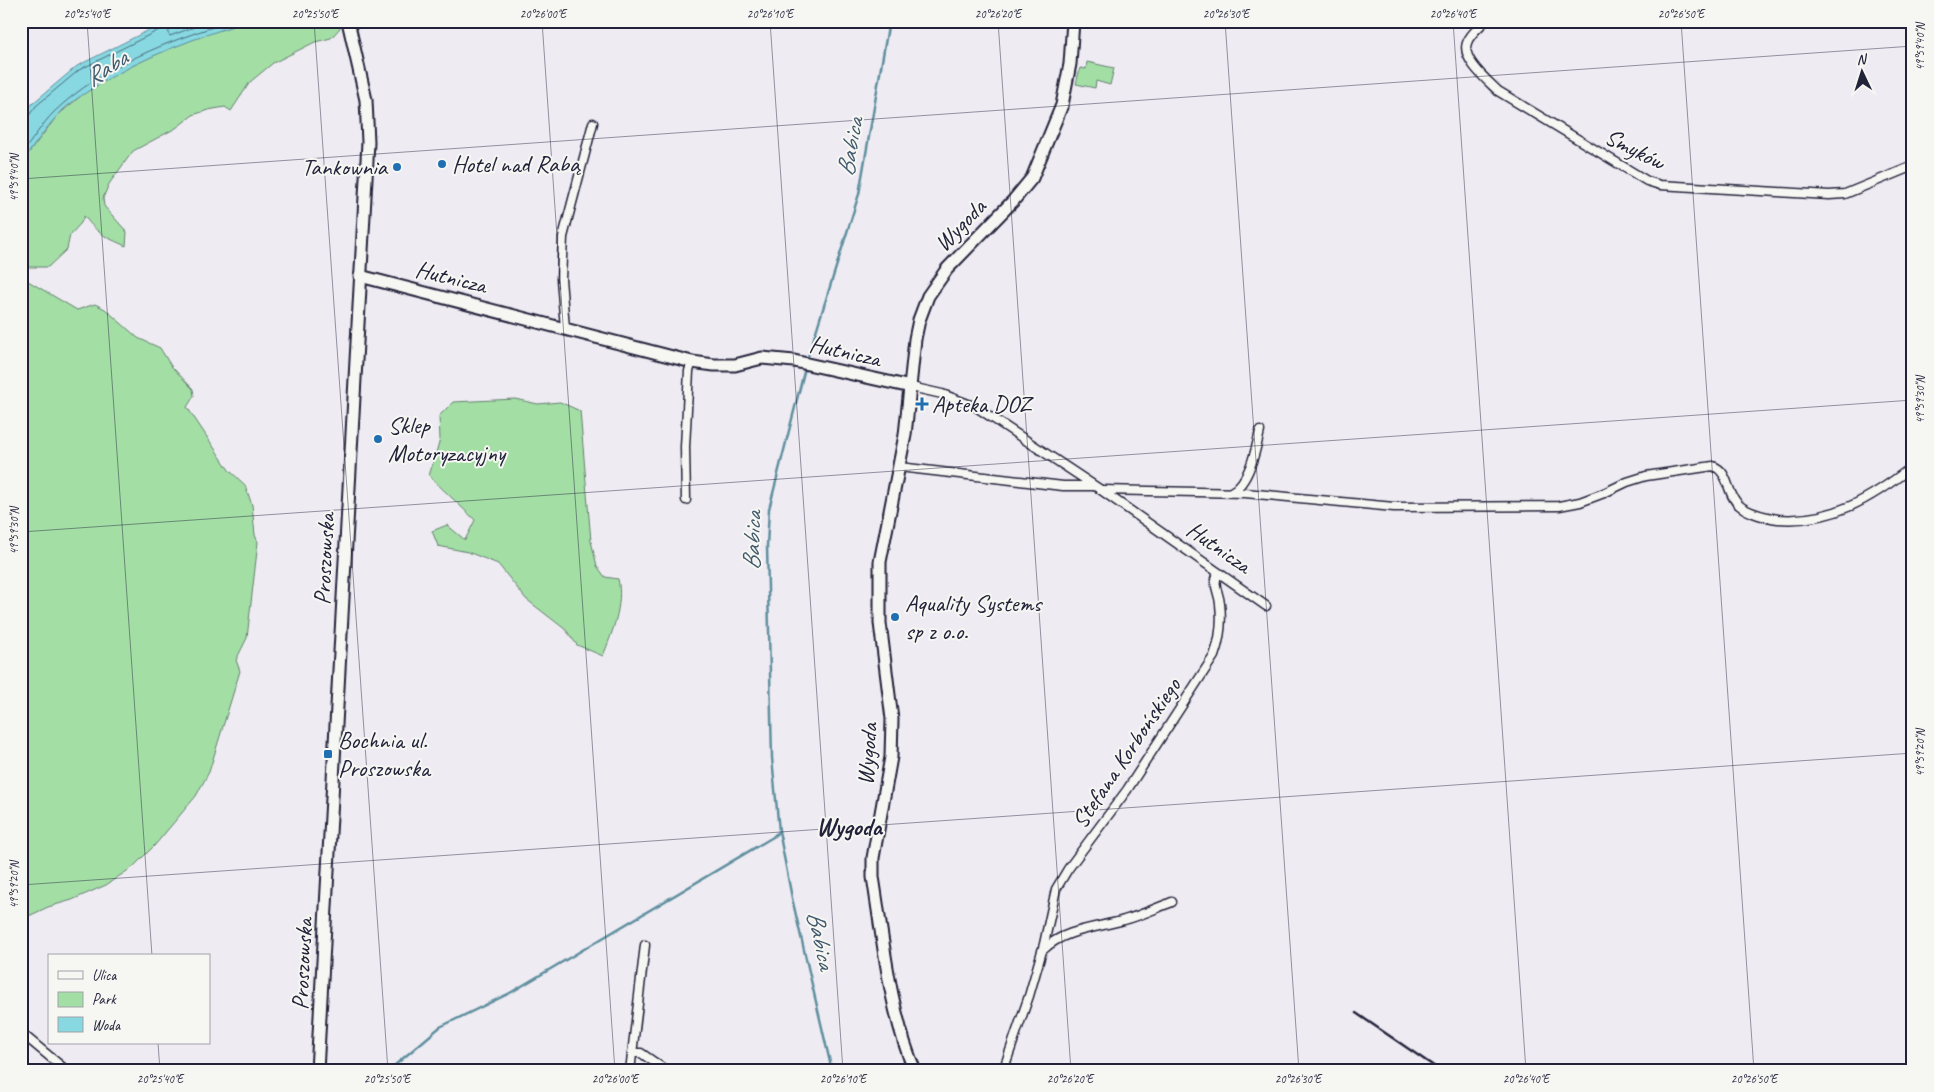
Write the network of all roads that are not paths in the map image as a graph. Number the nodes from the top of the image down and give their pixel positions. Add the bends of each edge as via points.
1 (348, 21) edge
2 (1073, 21) edge
3 (1485, 21) edge
4 (593, 123) dead end
5 (1913, 166) edge
6 (360, 276) junction
7 (565, 328) junction
8 (692, 362) junction
9 (911, 387) junction
10 (1260, 431) dead end
11 (1913, 466) edge
12 (899, 467) junction
13 (1093, 486) junction
14 (1100, 490) junction
15 (1229, 493) junction
16 (686, 500) dead end
17 (1218, 573) junction
18 (1266, 606) dead end
19 (1172, 902) dead end
20 (645, 945) dead end
21 (1042, 950) junction
22 (23, 1036) edge
23 (632, 1052) junction
24 (67, 1071) edge
25 (317, 1071) edge
26 (630, 1071) edge
27 (667, 1071) edge
28 (915, 1071) edge
29 (1003, 1071) edge

1 - 6 street, Proszowska via 364,85 368,125
2 - 9 street, Wygoda via 1070,64 1062,105 1032,178 946,268 928,296 915,339
3 - 5 street, Smyków via 1467,41 1466,49 1479,74 1498,91 1647,181 1660,185 1829,195 1845,194
4 - 7 street via 563,237 561,279
6 - 7 street, Hutnicza
6 - 25 street, Proszowska
7 - 8 street, Hutnicza
8 - 9 street, Hutnicza via 735,365 762,358
8 - 16 street via 685,446
9 - 12 street, Wygoda
9 - 13 street, Hutnicza via 976,407
10 - 15 street via 1254,458 1241,484
11 - 15 street via 1854,505 1830,515 1795,520 1771,518 1744,509 1731,496 1723,472 1713,466 1646,476 1580,502 1559,506 1394,506
12 - 13 street via 1063,486
12 - 28 street, Wygoda via 880,562 880,623 892,719 891,757 873,858 896,1012 904,1047
13 - 14 street, Hutnicza
14 - 15 street
14 - 17 street, Hutnicza
17 - 18 street, Hutnicza
17 - 21 street, Stefana Korbońskiego via 1214,581 1220,603 1220,640 1214,656 1127,790 1056,889
19 - 21 street via 1126,920 1058,938
20 - 23 street
21 - 29 street, Stefana Korbońskiego
22 - 24 street
23 - 26 street
23 - 27 street via 640,1053

